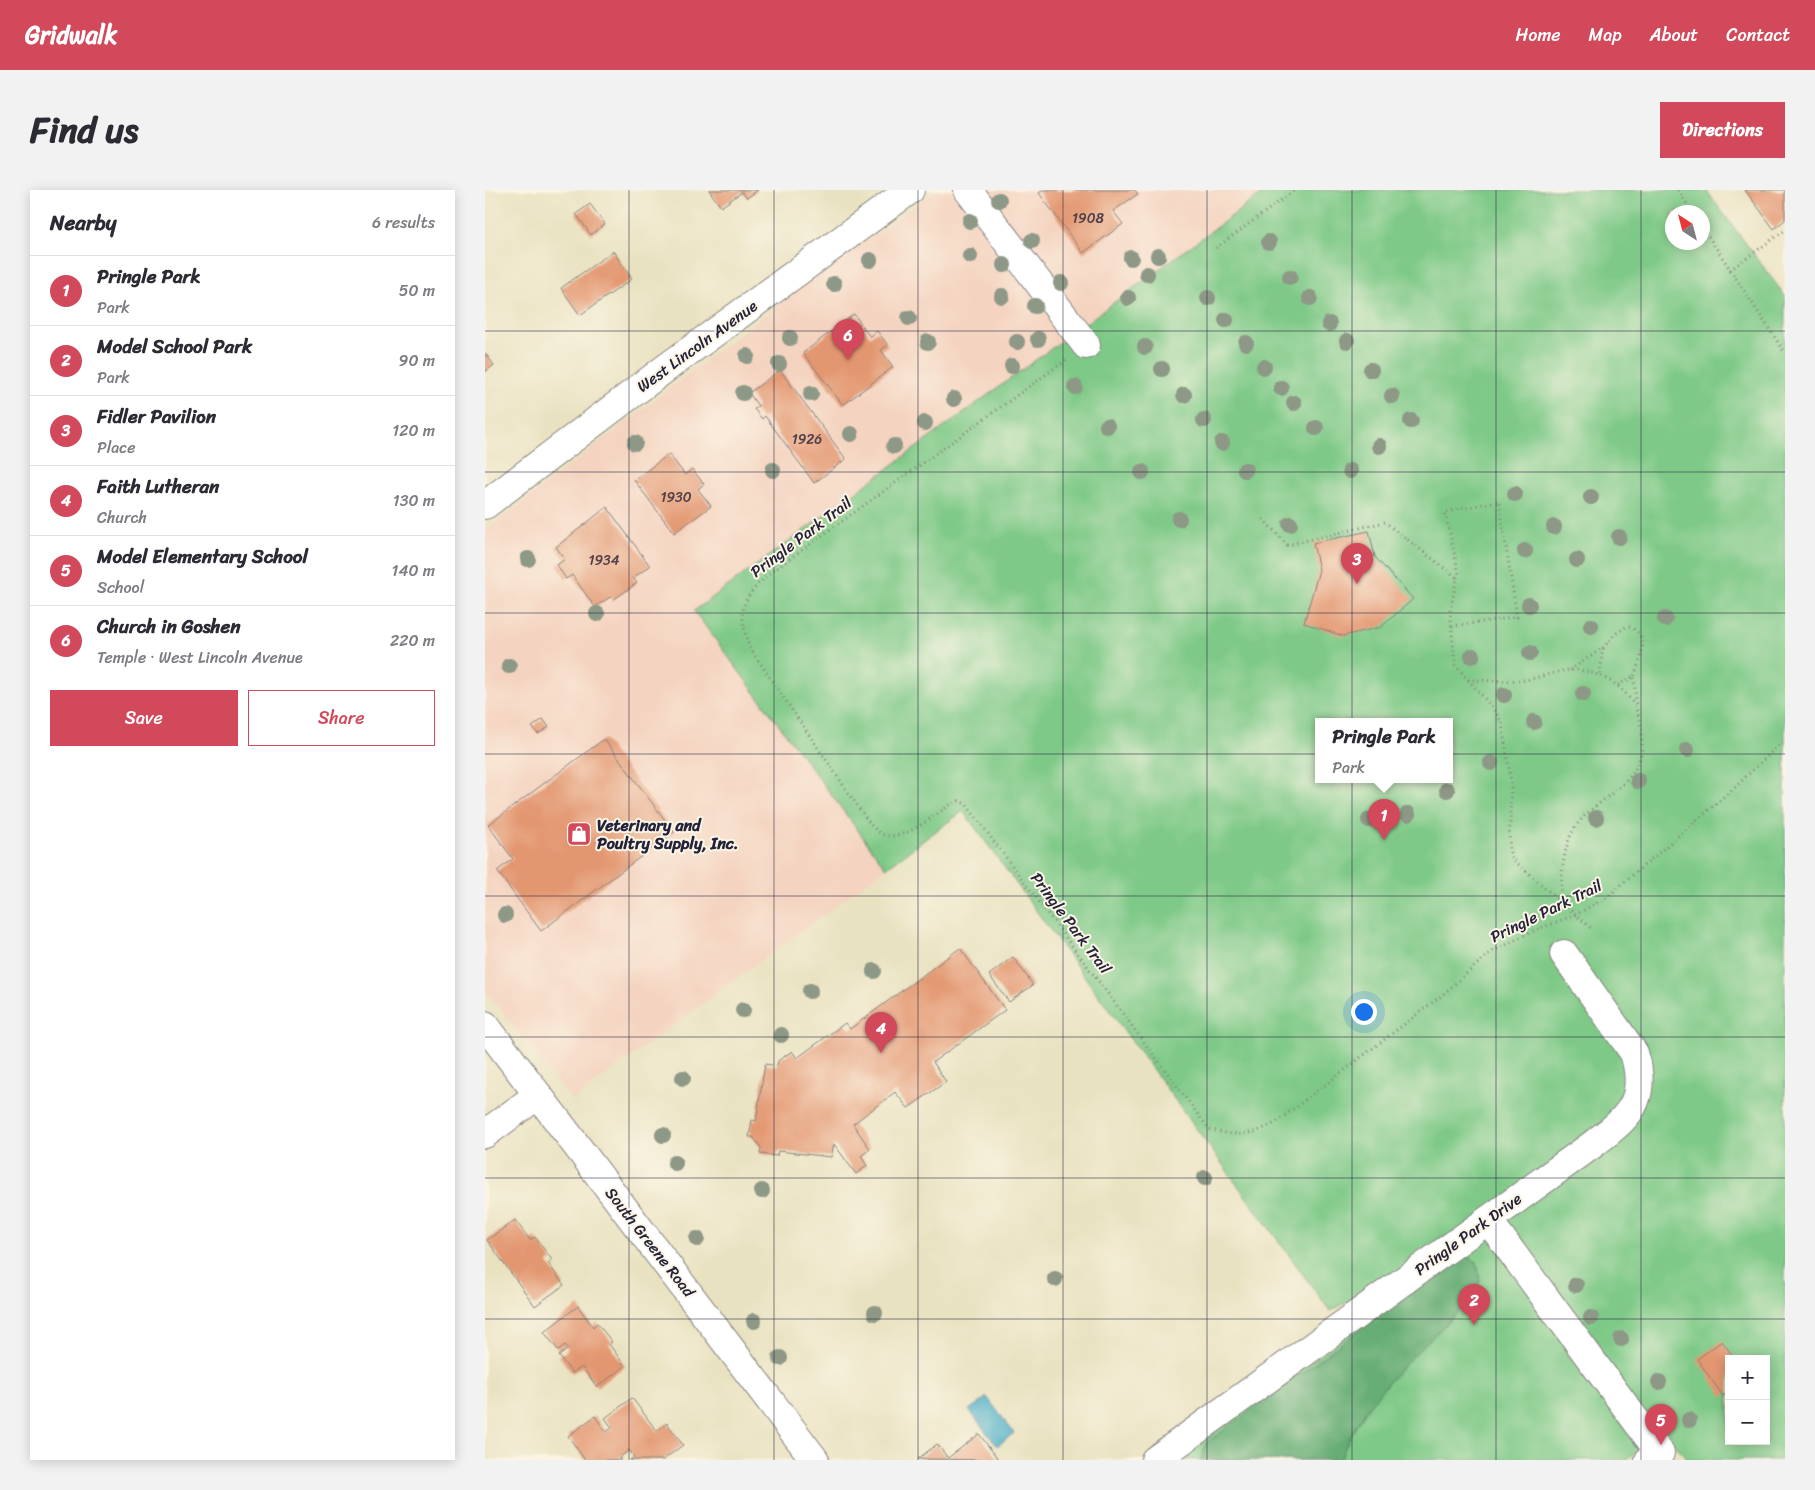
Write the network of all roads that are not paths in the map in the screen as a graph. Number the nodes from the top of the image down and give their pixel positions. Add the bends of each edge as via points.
1 (910, 190) edge
2 (968, 190) edge
3 (1086, 345) road end
4 (485, 505) edge
5 (1564, 954) dead end
6 (485, 1025) edge
7 (538, 1095) junction
8 (485, 1134) edge
9 (1488, 1220) junction
10 (815, 1460) edge
11 (1155, 1460) edge
12 (1649, 1460) edge

1 - 4 street, West Lincoln Avenue
2 - 3 street
5 - 9 street, Pringle Park Drive via 1635,1053 1639,1090 1634,1108 1620,1125
6 - 7 street, South Greene Road
7 - 8 street
7 - 10 street, South Greene Road
9 - 11 street, Pringle Park Drive
9 - 12 street via 1660,1452

